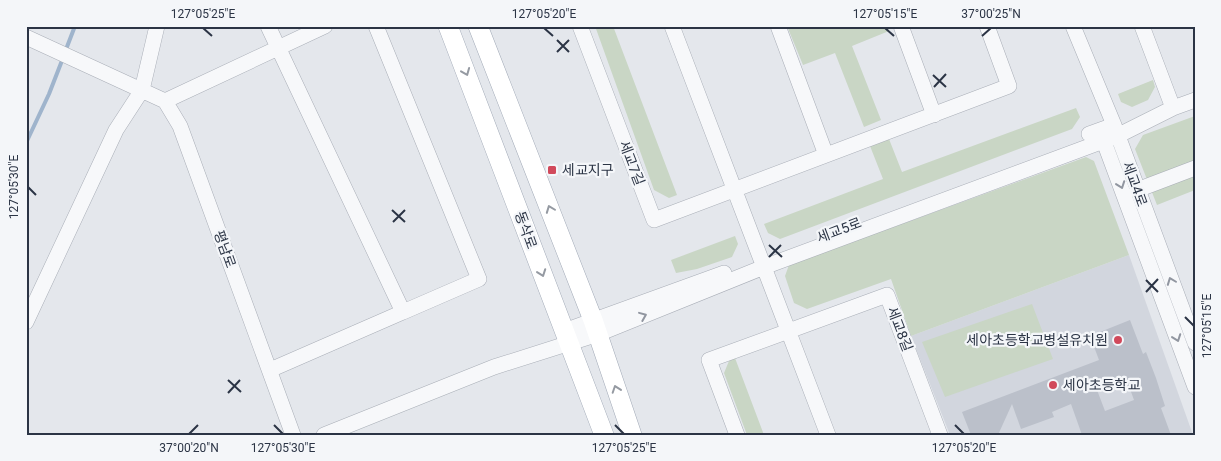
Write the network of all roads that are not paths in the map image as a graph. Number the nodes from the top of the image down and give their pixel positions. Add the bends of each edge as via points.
1 (157, 26) edge
2 (268, 26) edge
3 (325, 26) edge
4 (376, 26) edge
5 (448, 26) edge
6 (478, 26) edge
7 (580, 26) edge
8 (672, 26) edge
9 (778, 26) edge
10 (901, 26) edge
11 (988, 26) edge
12 (1073, 26) edge
13 (1142, 26) edge
14 (26, 37) edge
15 (279, 48) junction
16 (137, 88) junction
17 (1195, 100) edge
18 (165, 101) junction
19 (1172, 108) junction
20 (934, 114) junction
21 (1109, 133) junction
22 (826, 155) junction
23 (1195, 168) edge
24 (734, 190) junction
25 (1137, 190) junction
26 (763, 264) junction
27 (403, 312) junction
28 (26, 322) edge
29 (595, 327) junction
30 (789, 332) junction
31 (567, 337) junction
32 (1195, 343) edge
33 (270, 370) junction
34 (1195, 388) edge
35 (293, 435) edge
36 (324, 435) edge
37 (604, 435) edge
38 (632, 435) edge
39 (737, 435) edge
40 (828, 435) edge
41 (940, 435) edge

1 - 16 street
2 - 15 street
3 - 15 street
4 - 27 street via 479,279
5 -> 31 main road, 동삭로
29 -> 6 main road
7 - 24 street, 세교7길 via 654,220
8 - 24 street
9 - 22 street
10 - 20 street
11 - 20 street, 세교7길 via 1010,86
12 - 21 street, 세교4로
13 - 19 street
14 - 16 street
15 - 18 street
15 - 27 street
16 - 18 street
16 - 28 street
17 - 19 street, 세교5로
18 - 33 street, 평남로 via 180,126
19 - 21 street, 세교5로
20 - 22 street, 세교7길
21 - 25 street, 세교4로
21 - 26 street, 세교5로
21 -> 34 street, 세교4로
22 - 24 street, 세교7길
23 - 25 street
24 - 26 street
32 -> 25 street, 세교4로
26 - 29 street, 세교5로
26 - 30 street
27 - 33 street
29 - 31 street, 세교5로
38 -> 29 main road
30 - 39 street, 세교8길 via 709,360
30 - 40 street
30 - 41 street, 세교8길 via 887,295
31 - 36 street, 세교5로
31 - 37 main road, 동삭로
33 - 35 street, 평남로

